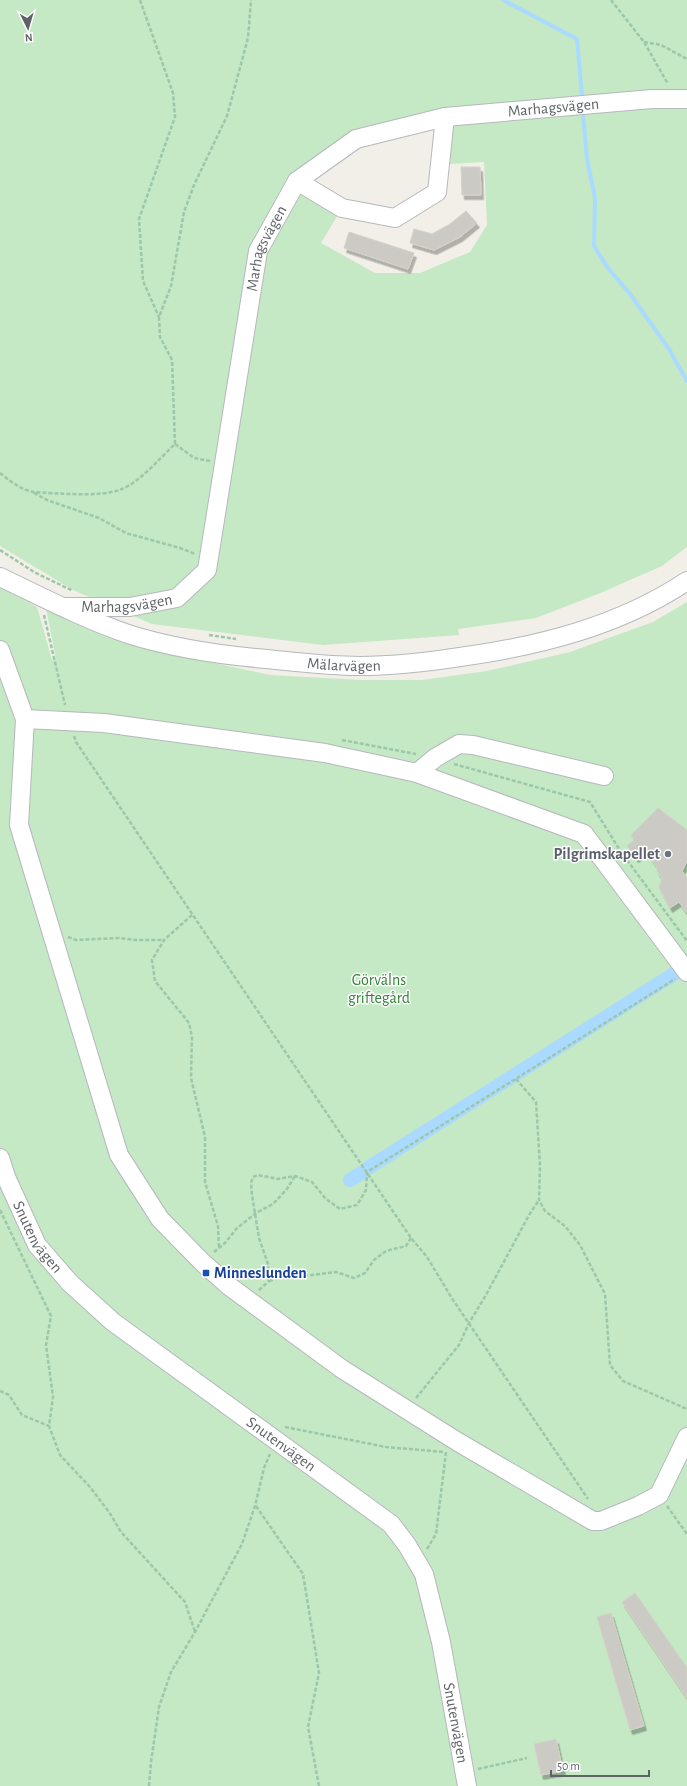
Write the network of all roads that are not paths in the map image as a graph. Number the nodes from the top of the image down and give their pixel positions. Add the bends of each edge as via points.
1 (682, 99) edge
2 (445, 117) junction
3 (297, 181) junction
4 (0, 577) edge
5 (687, 581) edge
6 (64, 607) junction
7 (0, 650) edge
8 (25, 719) junction
9 (417, 774) junction
10 (604, 776) dead end
11 (687, 972) edge
12 (0, 1158) edge
13 (687, 1437) edge
14 (466, 1779) edge

1 - 2 street, Marhagsvägen via 652,99
2 - 3 street, Marhagsvägen via 356,139
2 - 3 street via 436,192 395,218 342,208
3 - 6 street, Marhagsvägen via 258,251 207,570 177,598 130,607
4 - 6 street, Mälarvägen
5 - 6 street, Mälarvägen via 624,615 570,635 500,652 434,661 361,666 303,663 182,648 128,634
7 - 8 street
8 - 9 street via 68,713 104,723 325,753
8 - 13 street via 19,825 119,1155 160,1219 229,1286 342,1370 407,1409 452,1447 593,1522 638,1506 658,1495
9 - 10 street via 435,758 459,744 473,745
9 - 11 street via 584,834
12 - 14 street, Snutenvägen via 37,1245 70,1283 113,1322 279,1433 391,1524 407,1544 424,1574 441,1642

